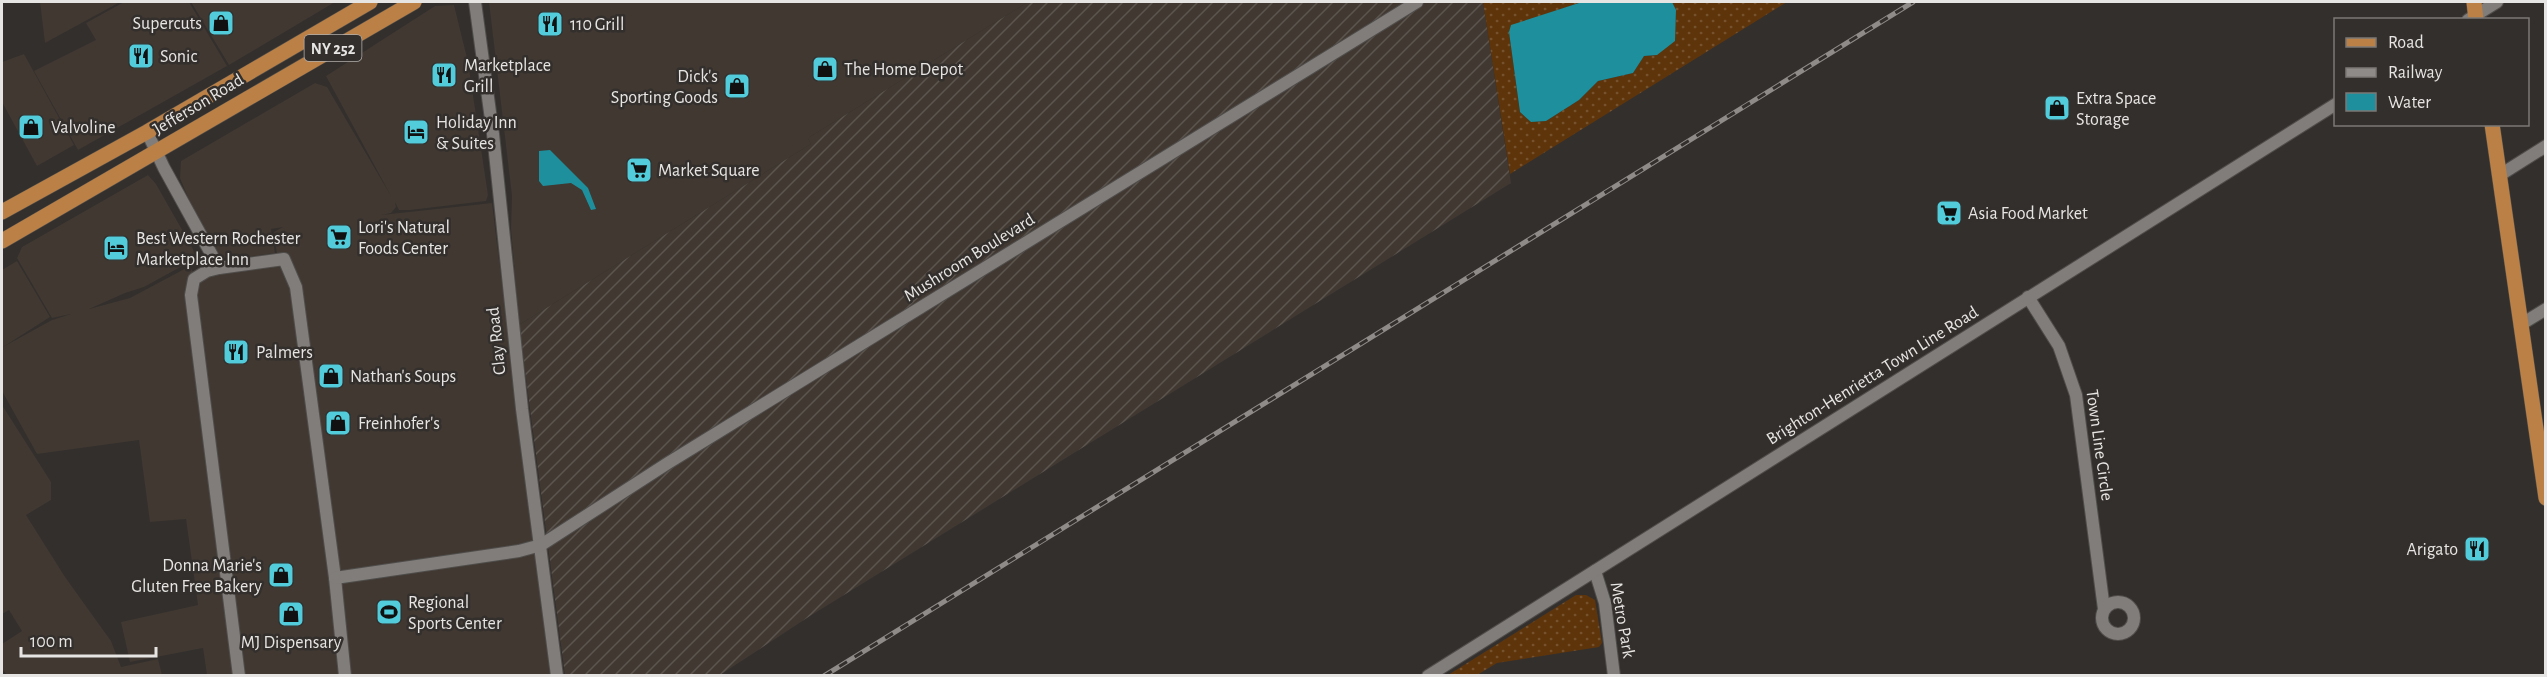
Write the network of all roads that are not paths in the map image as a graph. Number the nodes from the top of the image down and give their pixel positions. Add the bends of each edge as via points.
1 (370, 2) edge
2 (414, 2) edge
3 (475, 2) edge
4 (1417, 2) edge
5 (2497, 2) edge
6 (2473, 14) edge
7 (2334, 105) edge
8 (2492, 126) edge
9 (147, 132) junction
10 (2546, 146) edge
11 (157, 151) junction
12 (2500, 174) junction
13 (2, 212) edge
14 (2, 242) edge
15 (219, 268) junction
16 (2028, 297) junction
17 (2546, 309) edge
18 (2520, 325) junction
19 (2545, 493) edge
20 (541, 545) junction
21 (1595, 571) junction
22 (335, 578) junction
23 (2104, 609) dead end
24 (239, 675) edge
25 (345, 675) edge
26 (557, 675) edge
27 (1428, 675) edge
28 (1614, 675) edge

1 - 9 main road, Jefferson Road / NY 252
2 - 11 main road, Jefferson Road / NY 252
3 - 20 street, Clay Road
4 - 20 street, Mushroom Boulevard
5 - 6 street
7 - 16 street, Brighton-Henrietta Town Line Road
8 - 12 main road
9 - 11 street
9 - 13 main road, Jefferson Road / NY 252
10 - 12 street
11 - 14 main road, Jefferson Road / NY 252
11 - 15 street
12 - 18 main road
15 - 22 street via 284,259 296,287
15 - 24 street via 194,279 191,295
16 - 21 street, Brighton-Henrietta Town Line Road
16 - 23 street, Town Line Circle via 2060,346 2076,395
17 - 18 street
18 - 19 main road
20 - 22 street, Mushroom Boulevard
20 - 26 street, Clay Road
21 - 27 street, Brighton-Henrietta Town Line Road
21 - 28 street, Metro Park via 1605,603
22 - 25 street

